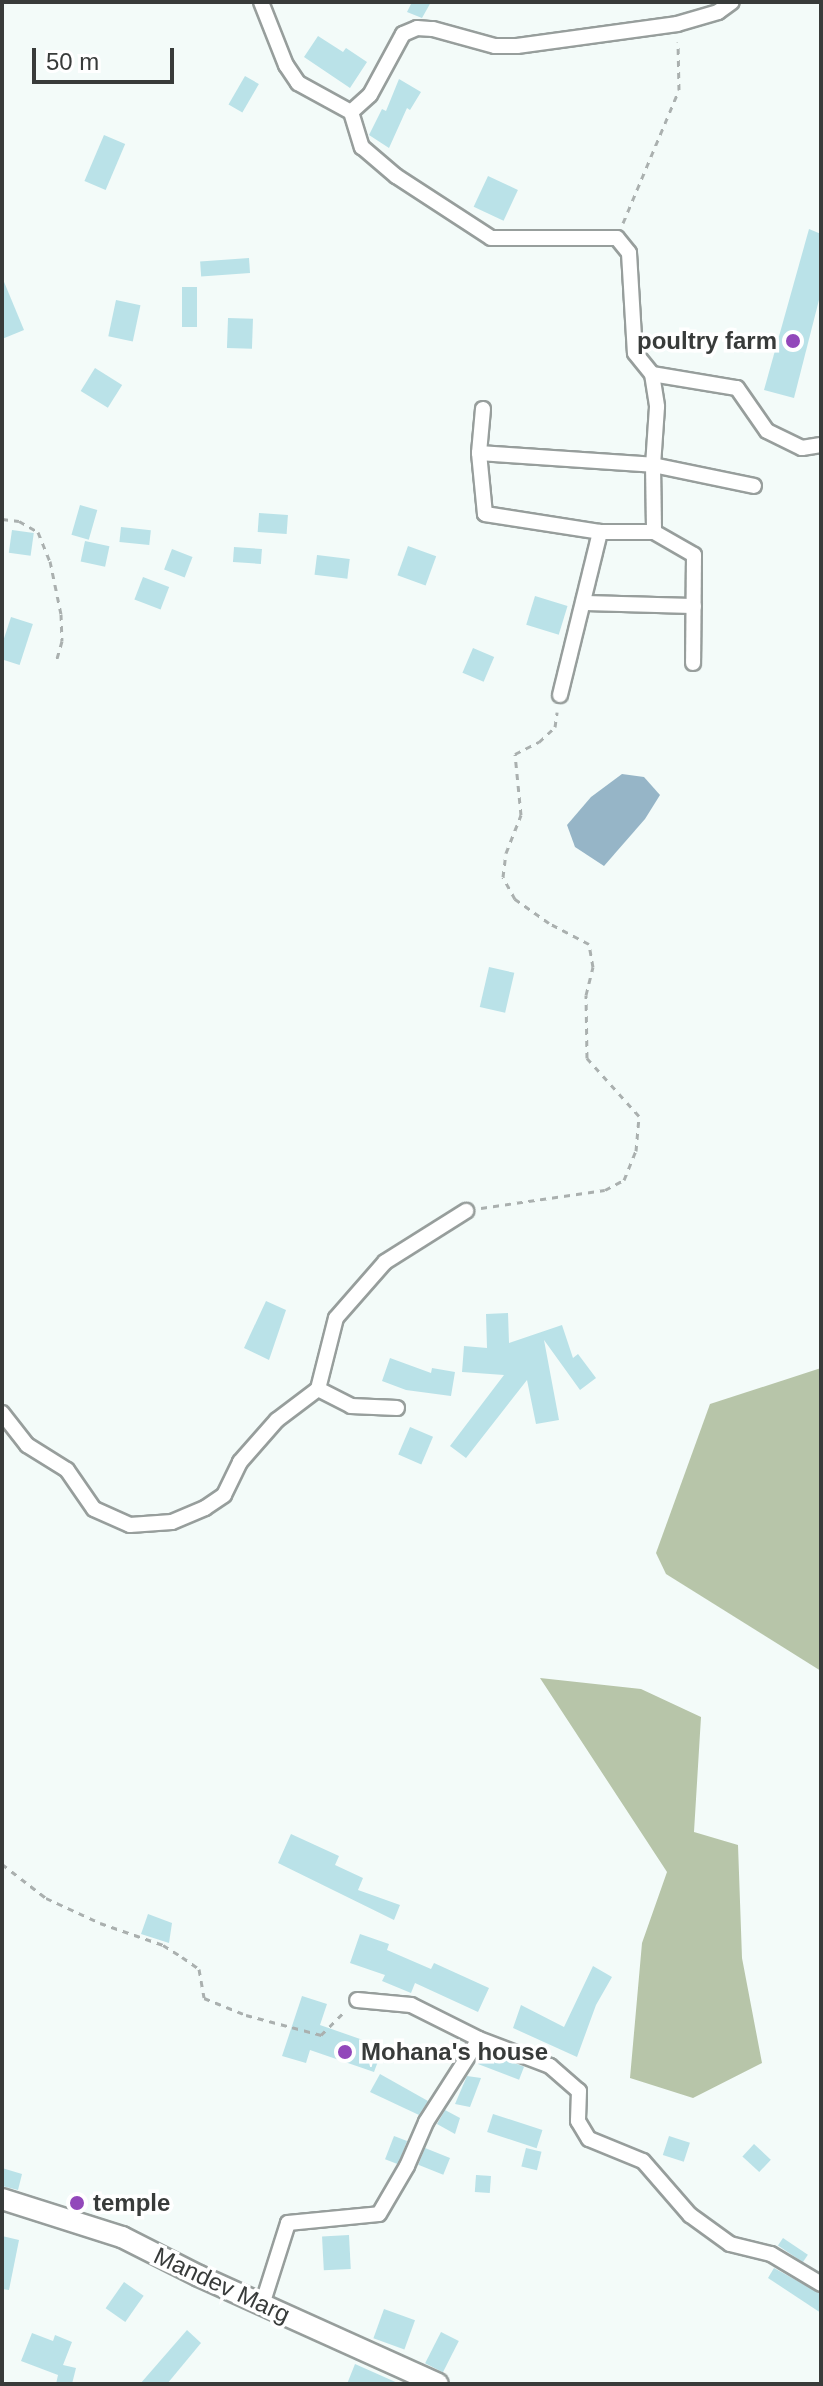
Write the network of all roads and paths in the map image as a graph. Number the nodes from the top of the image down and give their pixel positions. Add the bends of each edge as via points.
1 (261, 2) edge
2 (732, 2) edge
3 (677, 24) junction
4 (351, 112) junction
5 (617, 238) junction
6 (652, 374) junction
7 (483, 409) dead end
8 (821, 445) edge
9 (479, 453) junction
10 (653, 465) junction
11 (754, 486) dead end
12 (2, 519) edge
13 (600, 532) junction
14 (654, 532) junction
15 (584, 603) junction
16 (694, 606) junction
17 (56, 662) dead end
18 (693, 663) dead end
19 (560, 695) joint
20 (466, 1211) joint
21 (318, 1389) junction
22 (397, 1408) dead end
23 (2, 1413) edge
24 (2, 1864) edge
25 (357, 2000) joint
26 (479, 2039) junction
27 (2, 2199) edge
28 (821, 2284) edge
29 (262, 2305) junction
30 (438, 2384) edge

1 - 4 street via 298,83
2 - 3 street via 718,12
3 - 4 street via 517,46 417,28 403,34 370,95
3 - 5 path via 679,90
4 - 5 street via 362,147 396,176 491,238
5 - 6 street via 629,253 635,353
6 - 8 street via 737,388 767,431 802,448
6 - 10 street via 657,407
7 - 9 street
9 - 10 street
9 - 13 street via 485,514
10 - 11 street
10 - 14 street
12 - 17 path via 38,532 50,561 61,614
13 - 14 street
13 - 15 street
14 - 16 street via 694,555
15 - 16 street
15 - 19 street
16 - 18 street
19 - 20 path via 555,727 515,754 521,815 503,877 515,899 589,944 593,967 586,995 587,1058 639,1116 636,1151 624,1180 605,1190
20 - 21 street via 385,1262 336,1318
21 - 22 street via 351,1406
21 - 23 street via 277,1420 240,1462 224,1495 172,1522 130,1525 94,1509 67,1470 27,1445
24 - 25 path via 46,1898 163,1945 199,1969 204,1998 246,2015 321,2035
25 - 26 street via 411,2005
26 - 28 street via 550,2066 579,2091 578,2121 589,2139 643,2161 690,2215 730,2244 771,2254
26 - 29 street via 426,2122 379,2214 288,2223
27 - 29 main road, Mandev Marg via 122,2237
29 - 30 main road, Mandev Marg

